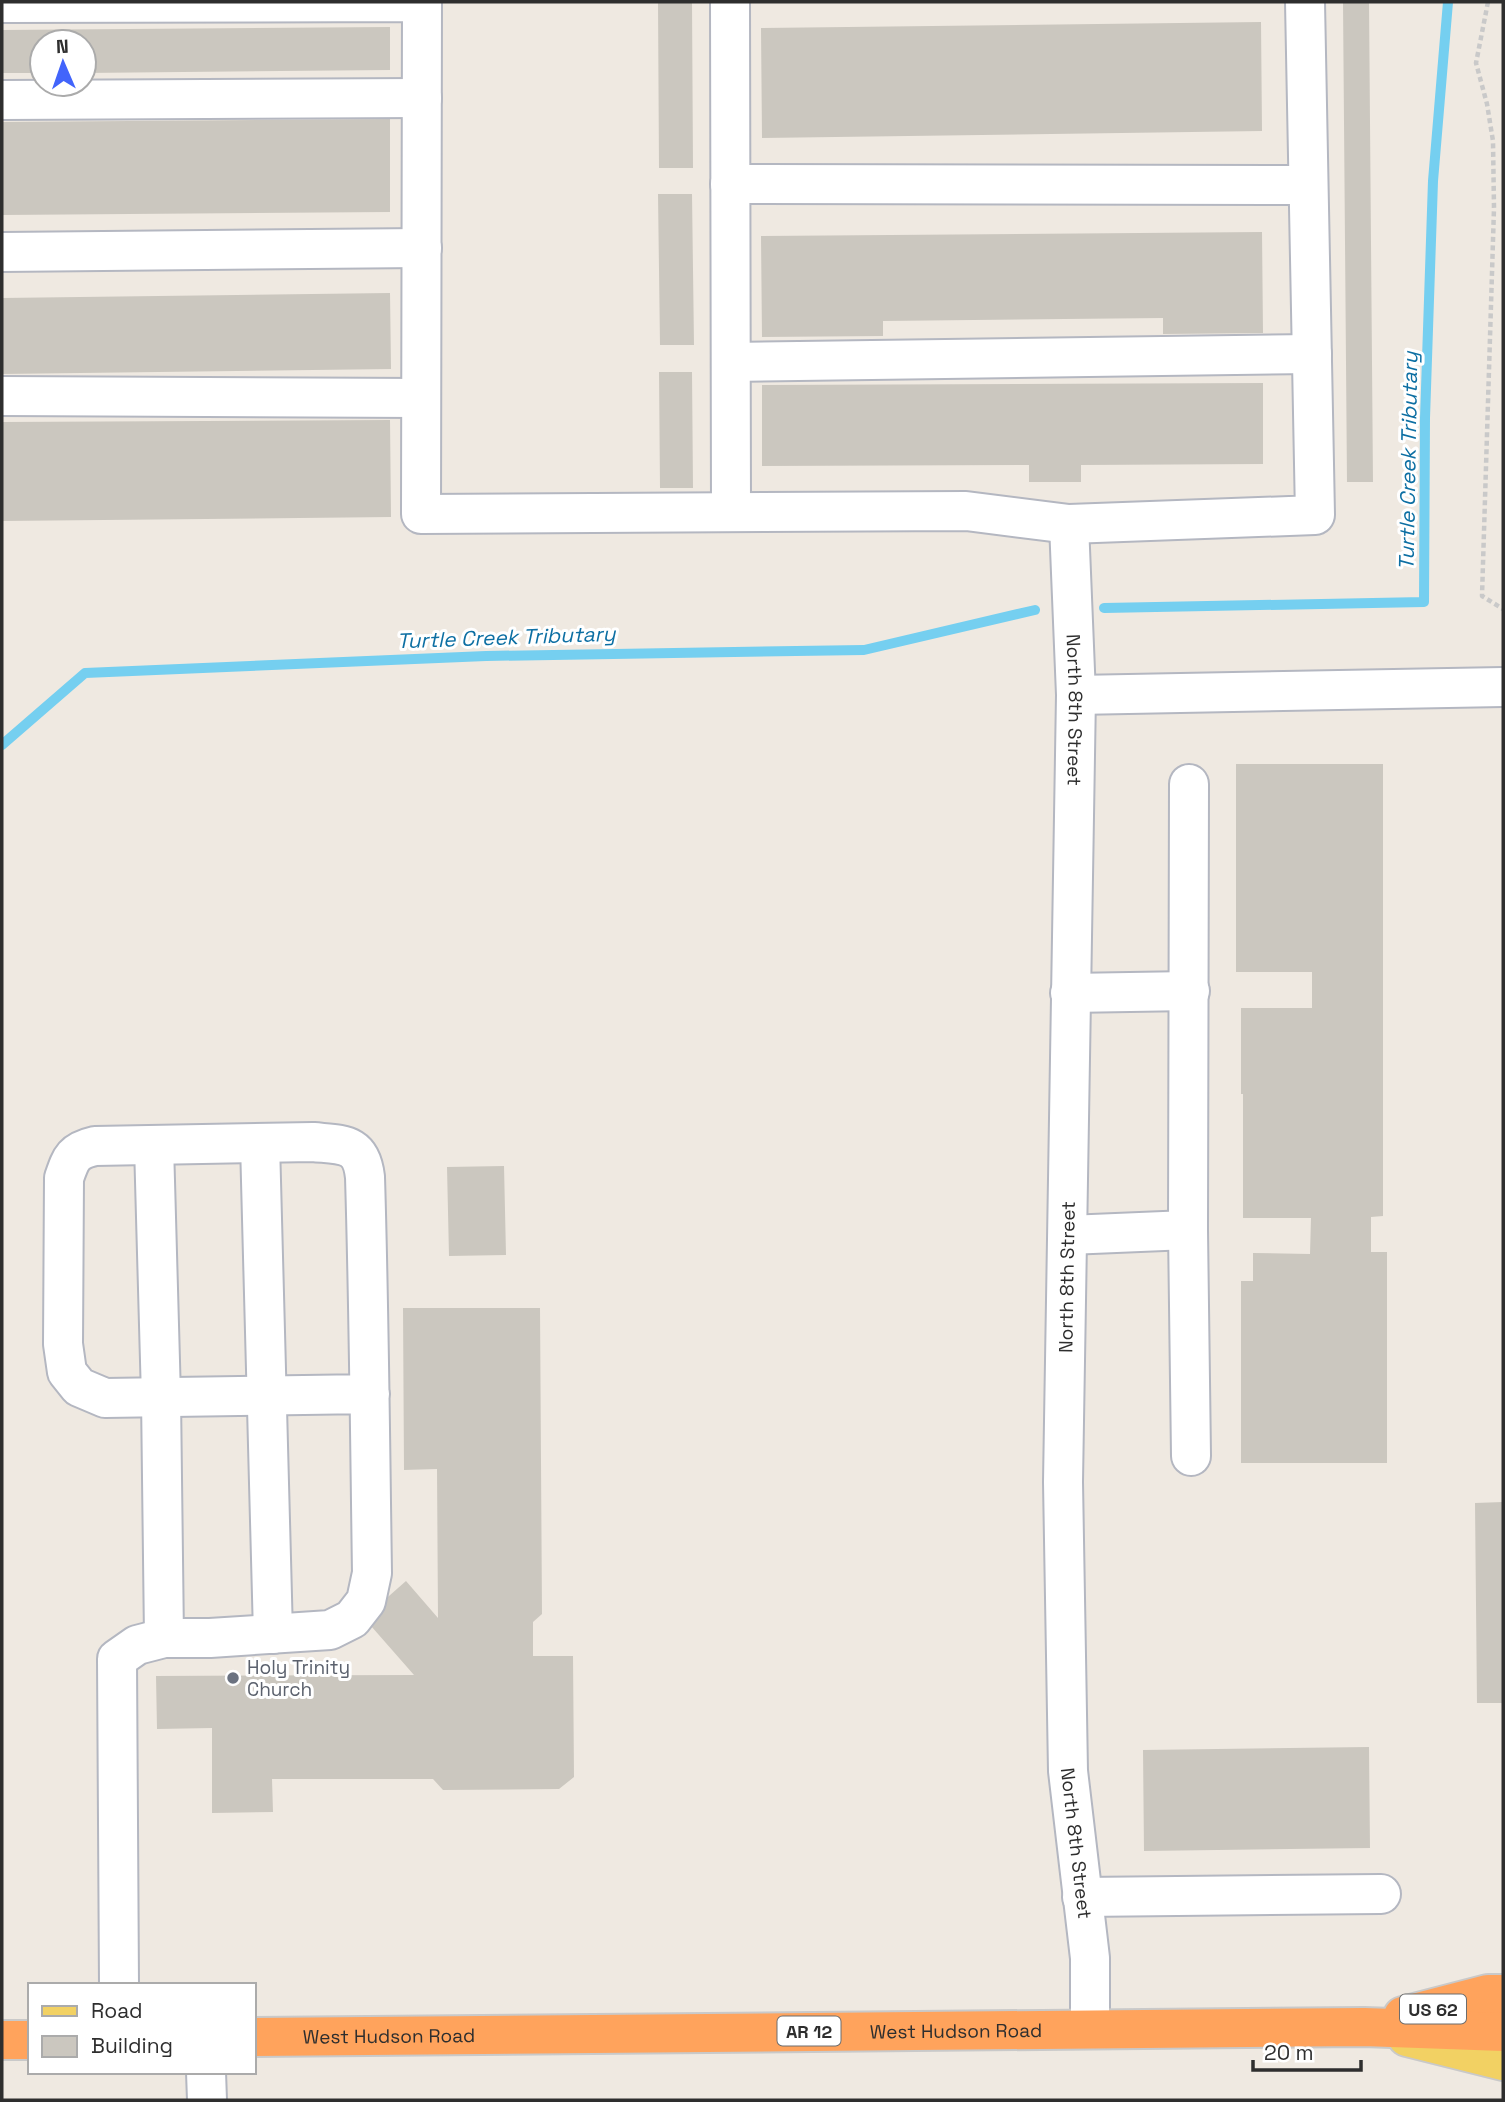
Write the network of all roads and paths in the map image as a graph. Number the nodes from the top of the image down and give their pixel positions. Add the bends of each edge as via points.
1 (730, 2) edge
2 (1305, 2) edge
3 (1488, 2) edge
4 (2, 3) edge
5 (422, 98) junction
6 (2, 100) edge
7 (730, 184) junction
8 (1308, 185) junction
9 (422, 248) junction
10 (2, 252) edge
11 (1312, 354) junction
12 (731, 362) junction
13 (2, 396) edge
14 (422, 398) junction
15 (731, 512) junction
16 (1069, 524) junction
17 (1503, 609) edge
18 (1503, 687) edge
19 (1076, 695) junction
20 (1189, 784) dead end
21 (1190, 991) junction
22 (1070, 993) junction
23 (260, 1143) junction
24 (154, 1145) junction
25 (1188, 1230) junction
26 (1068, 1235) junction
27 (370, 1394) junction
28 (265, 1396) junction
29 (161, 1397) junction
30 (1191, 1455) dead end
31 (273, 1634) junction
32 (164, 1638) junction
33 (1381, 1894) dead end
34 (1082, 1897) junction
35 (119, 1983) edge
36 (1503, 1994) edge
37 (1364, 2026) junction
38 (1090, 2028) junction
39 (1503, 2032) edge
40 (256, 2037) edge
41 (2, 2040) edge
42 (28, 2040) edge
43 (1503, 2061) edge
44 (206, 2074) edge
45 (207, 2100) edge

1 - 7 street
2 - 8 street
3 - 17 path via 1476,63 1493,141 1494,208 1482,596
4 - 5 street via 422,2
5 - 6 street
5 - 9 street
7 - 8 street
7 - 12 street
8 - 11 street
9 - 10 street
9 - 14 street
11 - 12 street
11 - 16 street via 1315,515
12 - 15 street
13 - 14 street
14 - 15 street via 421,514
15 - 16 street via 966,511
16 - 19 street, North 8th Street
18 - 19 street
19 - 22 street, North 8th Street
20 - 21 street
21 - 22 street
21 - 25 street
22 - 26 street, North 8th Street
23 - 24 street
23 - 27 street via 335,1144 354,1149 363,1162
23 - 28 street
24 - 29 street
24 - 29 street via 95,1146 70,1159 64,1178 63,1344 67,1372 79,1387 105,1398
25 - 26 street
25 - 30 street
26 - 34 street, North 8th Street via 1063,1482 1068,1771
27 - 28 street
27 - 31 street via 372,1573 366,1601 352,1619 330,1630
28 - 29 street
28 - 31 street
29 - 32 street
31 - 32 street
32 - 35 street via 137,1645 117,1659
33 - 34 street
34 - 38 street, North 8th Street via 1090,1958
36 - 37 highway, West Hudson Road / US 62
37 - 38 highway, West Hudson Road / AR 12
37 - 39 highway, West Hudson Road / US 62
37 - 43 main road, West Hudson Road / US 62
38 - 40 highway, West Hudson Road / AR 12
41 - 42 highway
44 - 45 street

